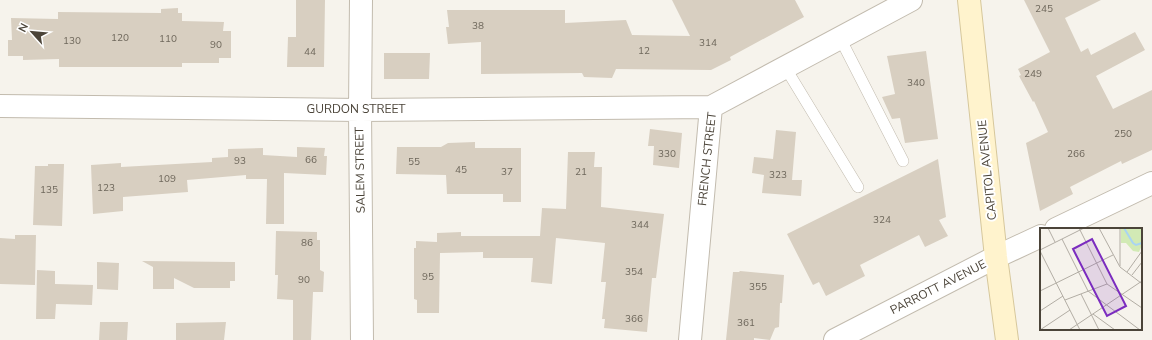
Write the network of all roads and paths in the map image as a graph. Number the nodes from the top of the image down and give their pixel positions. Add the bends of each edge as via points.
1 (361, 0) edge
2 (911, 0) edge
3 (969, 0) edge
4 (840, 38) junction
5 (785, 67) junction
6 (0, 106) edge
7 (711, 107) junction
8 (360, 110) junction
9 (903, 161) dead end
10 (1152, 183) edge
11 (858, 187) dead end
12 (1058, 228) edge
13 (1040, 236) edge
14 (996, 257) junction
15 (362, 340) edge
16 (690, 340) edge
17 (835, 340) edge
18 (1007, 340) edge

1 - 8 street, SALEM STREET
2 - 4 street, FRENCH STREET
3 - 14 main road, CAPITOL AVENUE
4 - 5 street, FRENCH STREET
4 - 9 lane
5 - 7 street, FRENCH STREET
5 - 11 lane
6 - 8 street, GURDON STREET
7 - 8 street, GURDON STREET
7 - 16 street, FRENCH STREET
8 - 15 street, SALEM STREET
10 - 12 street
13 - 14 street, PARROTT AVENUE
14 - 17 street, PARROTT AVENUE
14 - 18 main road, CAPITOL AVENUE

